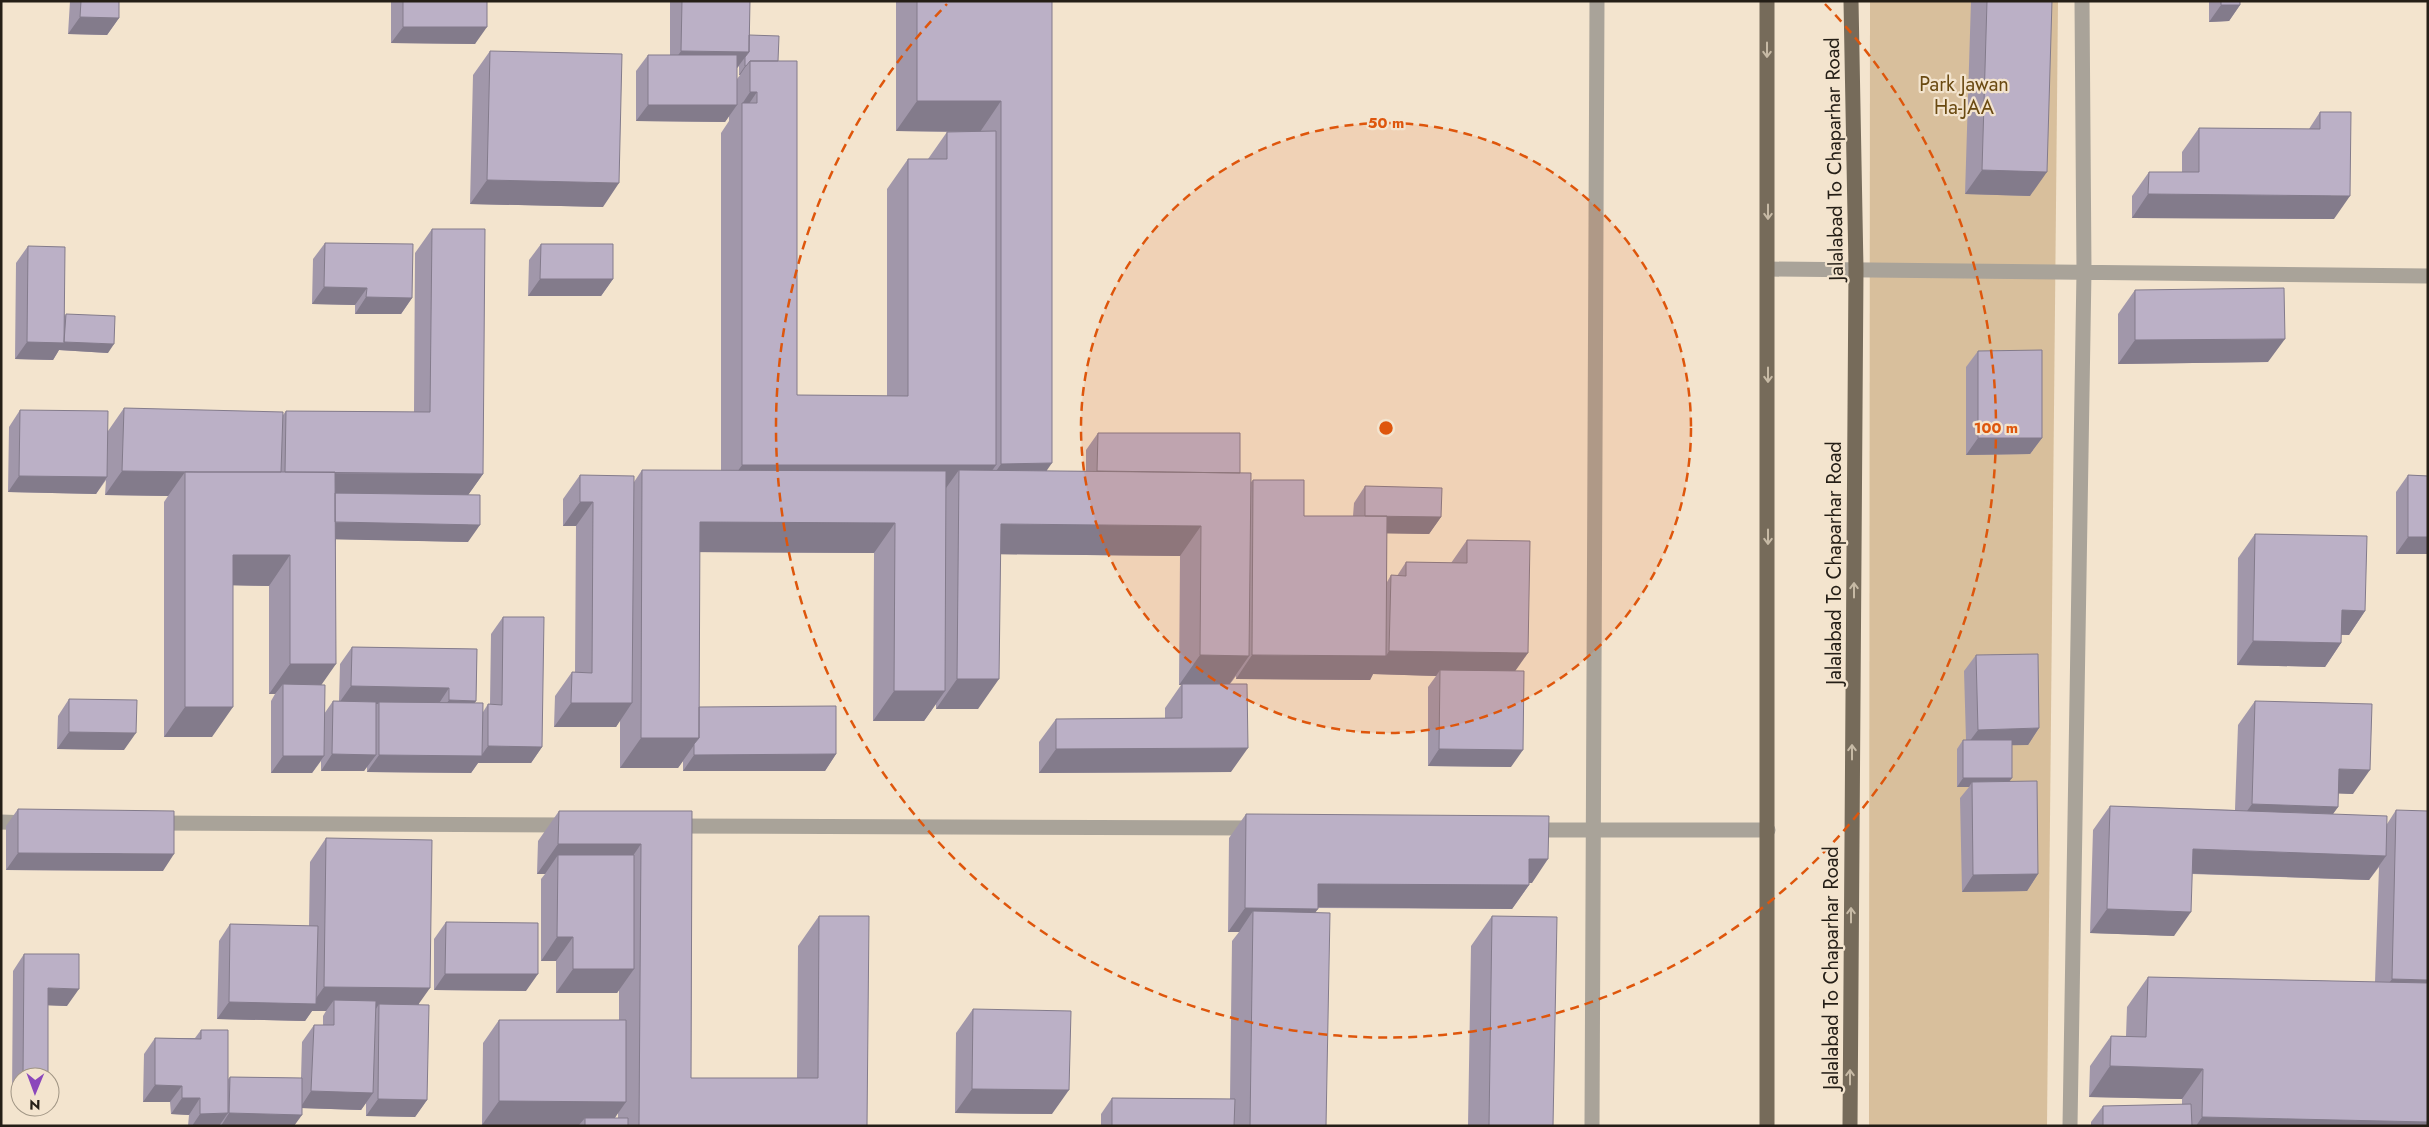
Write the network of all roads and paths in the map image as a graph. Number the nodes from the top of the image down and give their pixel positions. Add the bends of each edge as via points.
1 (1597, 1) edge
2 (1767, 1) edge
3 (1851, 1) edge
4 (2082, 1) edge
5 (1768, 269) junction
6 (1856, 269) junction
7 (2084, 271) junction
8 (2428, 276) edge
9 (1, 822) edge
10 (41, 823) edge
11 (140, 823) edge
12 (588, 825) edge
13 (658, 826) edge
14 (1275, 828) edge
15 (1514, 830) edge
16 (1593, 830) junction
17 (1768, 830) junction
18 (1592, 1126) edge
19 (1767, 1126) edge
20 (1850, 1126) edge
21 (2070, 1126) edge

1 - 16 street
2 -> 5 main road
3 - 6 main road, Jalalabad To Chaparhar Road
4 - 7 street
5 - 6 street
5 -> 17 main road
6 - 7 street
20 -> 6 main road, Jalalabad To Chaparhar Road
7 - 8 street
7 - 21 street
9 - 10 street
11 - 12 street
13 - 14 street
15 - 16 street
16 - 17 street
16 - 18 street
17 - 19 main road

